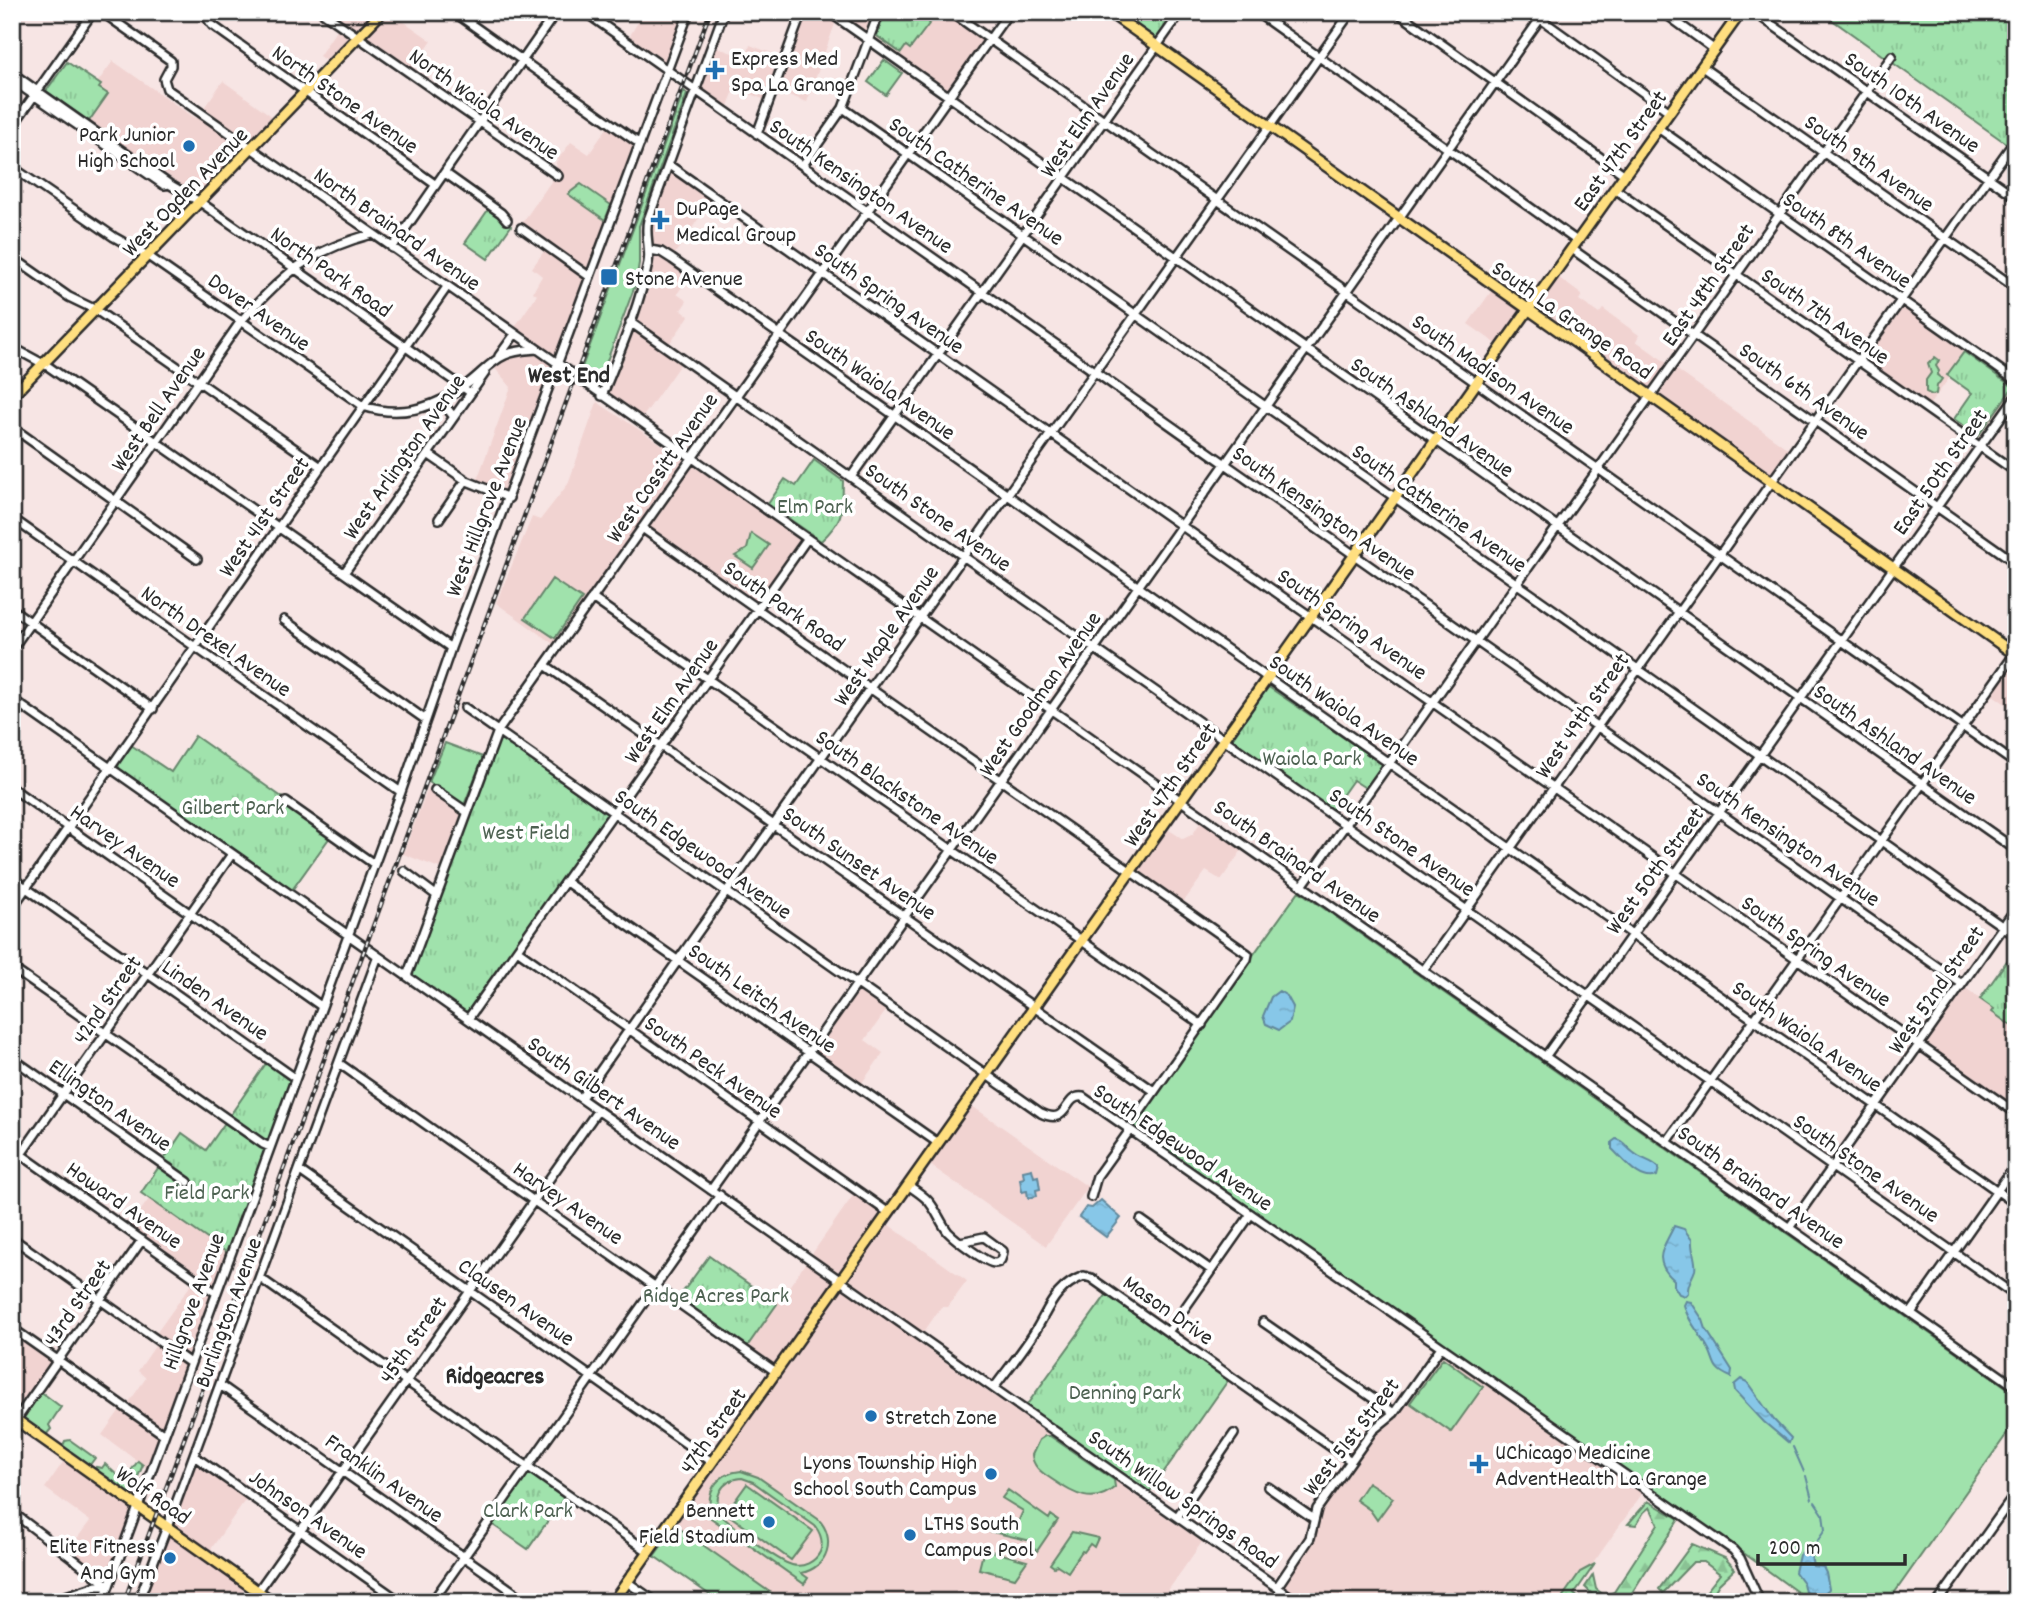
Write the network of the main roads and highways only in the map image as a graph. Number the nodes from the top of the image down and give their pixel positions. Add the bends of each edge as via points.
1 (382, 12) edge
2 (1109, 12) edge
3 (1741, 12) edge
4 (1528, 310) junction
5 (12, 396) edge
6 (2015, 654) edge
7 (842, 1281) joint
8 (14, 1419) edge
9 (273, 1602) edge
10 (613, 1602) edge

1 - 5 main road, West Ogden Avenue
2 - 4 main road, South La Grange Road
3 - 4 main road, East 47th Street
4 - 6 main road, South La Grange Road
4 - 7 main road, West 47th Street
7 - 10 main road, 47th Street
8 - 9 main road, Wolf Road

